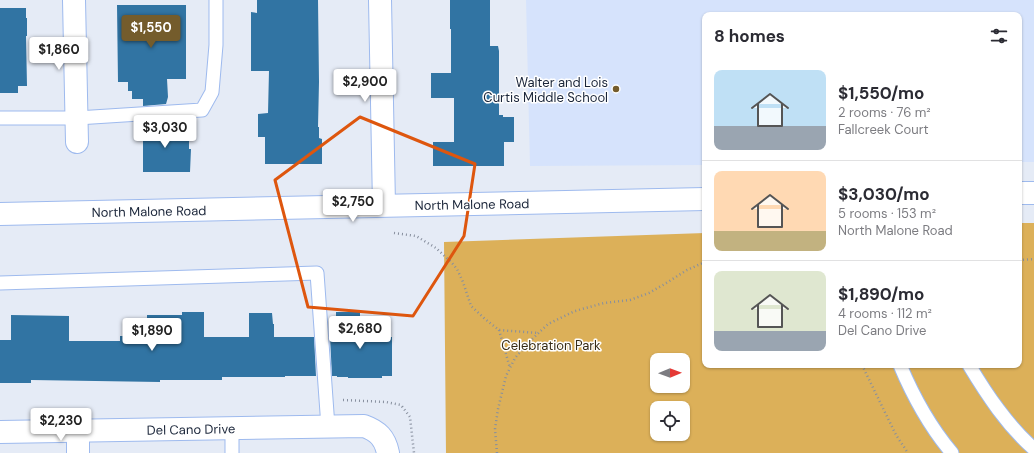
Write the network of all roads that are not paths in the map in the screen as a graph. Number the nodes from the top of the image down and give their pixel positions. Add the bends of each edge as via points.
1 (74, 0) edge
2 (216, 0) edge
3 (380, 0) edge
4 (0, 118) edge
5 (77, 118) junction
6 (77, 142) dead end
7 (1022, 193) edge
8 (1034, 193) edge
9 (702, 199) edge
10 (384, 205) junction
11 (0, 214) edge
12 (0, 283) edge
13 (901, 368) edge
14 (971, 368) edge
15 (328, 426) junction
16 (232, 428) junction
17 (78, 431) junction
18 (0, 432) edge
19 (384, 444) edge
20 (1034, 448) edge
21 (78, 453) edge
22 (232, 453) edge
23 (952, 453) edge

1 - 5 street
2 - 5 lane via 212,92 202,110
3 - 10 street
4 - 5 lane
5 - 6 street
7 - 8 street
9 - 10 street, North Malone Road
10 - 11 street, North Malone Road
12 - 15 lane via 317,273
13 - 23 lane via 926,416
14 - 20 lane via 1004,417
15 - 16 street, Del Cano Drive
15 - 19 street, Del Cano Drive via 364,426 373,430
16 - 17 street, Del Cano Drive
16 - 22 lane
17 - 18 street, Del Cano Drive
17 - 21 street

